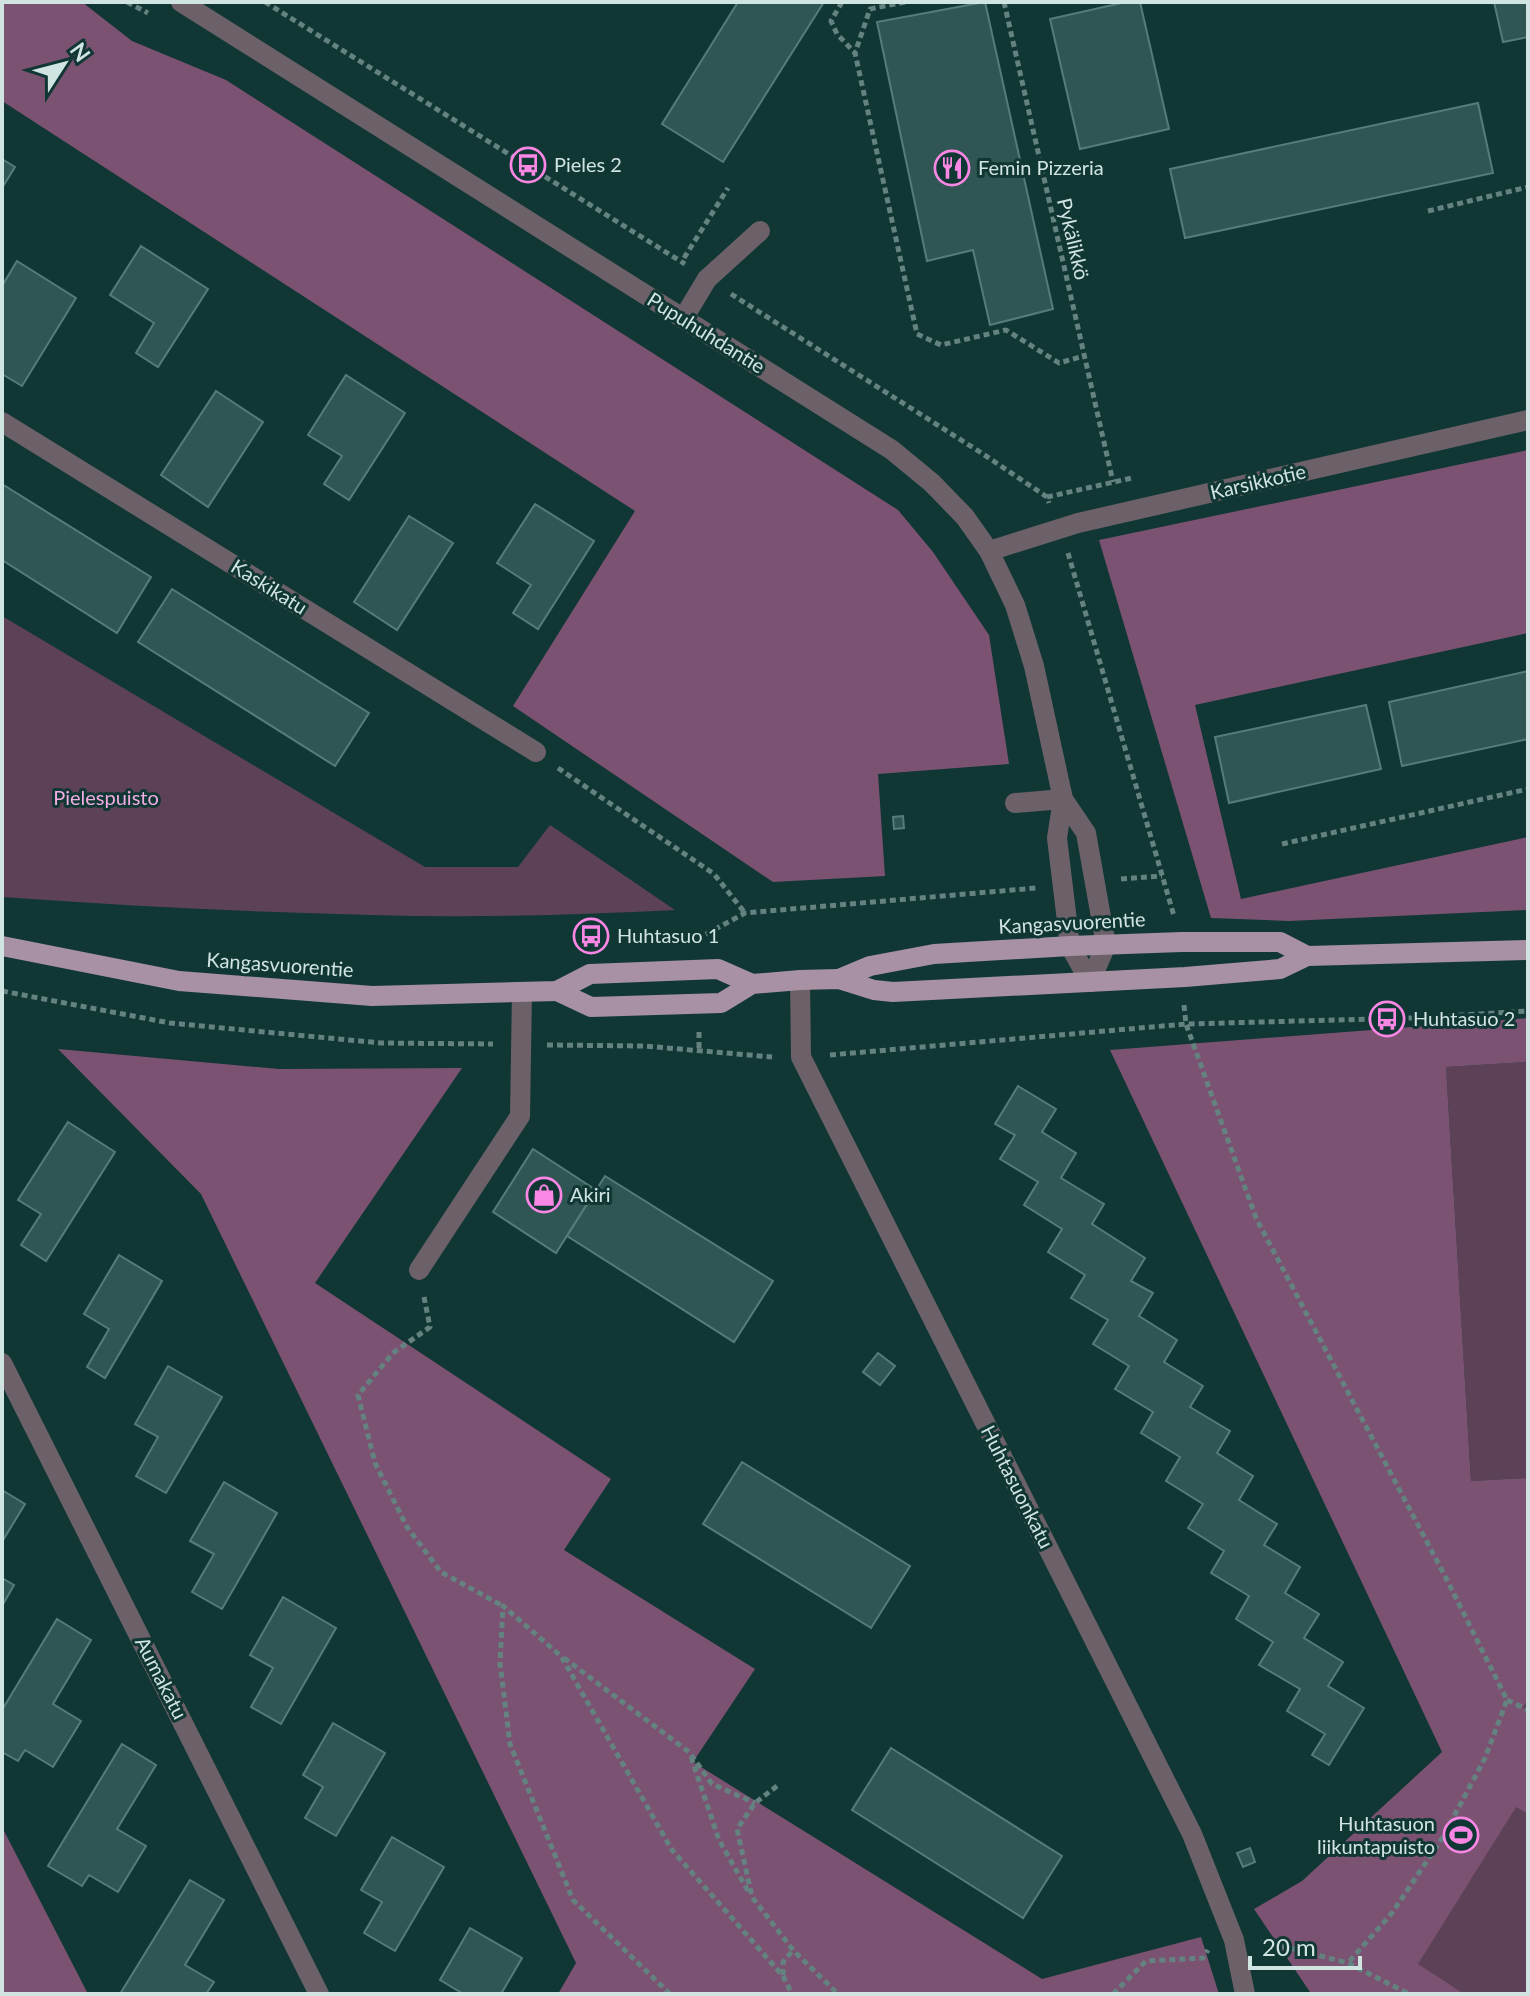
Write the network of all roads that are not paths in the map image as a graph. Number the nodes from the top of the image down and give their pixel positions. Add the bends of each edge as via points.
1 (181, 2) edge
2 (760, 231) dead end
3 (683, 319) junction
4 (1528, 420) edge
5 (2, 422) edge
6 (989, 551) junction
7 (536, 752) road end
8 (1063, 799) junction
9 (1015, 803) dead end
10 (1106, 945) junction
11 (2, 946) edge
12 (1070, 946) junction
13 (1528, 950) edge
14 (1307, 956) junction
15 (839, 979) junction
16 (800, 980) junction
17 (1090, 982) junction
18 (752, 984) junction
19 (557, 991) junction
20 (522, 992) junction
21 (419, 1270) road end
22 (2, 1363) edge
23 (319, 1994) edge
24 (1245, 1994) edge

1 - 3 street, Pupuhuhdantie
2 - 3 street via 707,279
3 - 6 street, Pupuhuhdantie via 892,450 965,517
4 - 6 street, Karsikkotie via 1078,523
5 - 7 street, Kaskikatu
6 - 8 street, Pupuhuhdantie via 1015,605 1034,666
8 - 9 street
8 - 10 street, Pupuhuhdantie via 1086,833
8 - 12 street, Pupuhuhdantie via 1057,838
10 - 12 main road, Kangasvuorentie
10 - 14 main road, Kangasvuorentie via 1280,942
10 - 17 street
11 - 20 main road, Kangasvuorentie via 179,981 372,996
12 - 15 main road, Kangasvuorentie via 934,954 870,966
12 - 17 street, Pupuhuhdantie
13 - 14 main road, Kangasvuorentie
14 - 17 main road, Kangasvuorentie via 1280,969
15 - 16 main road, Kangasvuorentie
15 - 17 main road, Kangasvuorentie via 893,992
16 - 18 main road, Kangasvuorentie
16 - 24 street, Huhtasuonkatu via 801,1057 1192,1834 1234,1940
18 - 19 main road, Kangasvuorentie via 718,969 590,974
18 - 19 main road, Kangasvuorentie via 721,1003 698,1004 591,1007
19 - 20 main road, Kangasvuorentie
20 - 21 street via 520,1116
22 - 23 street, Aumakatu

